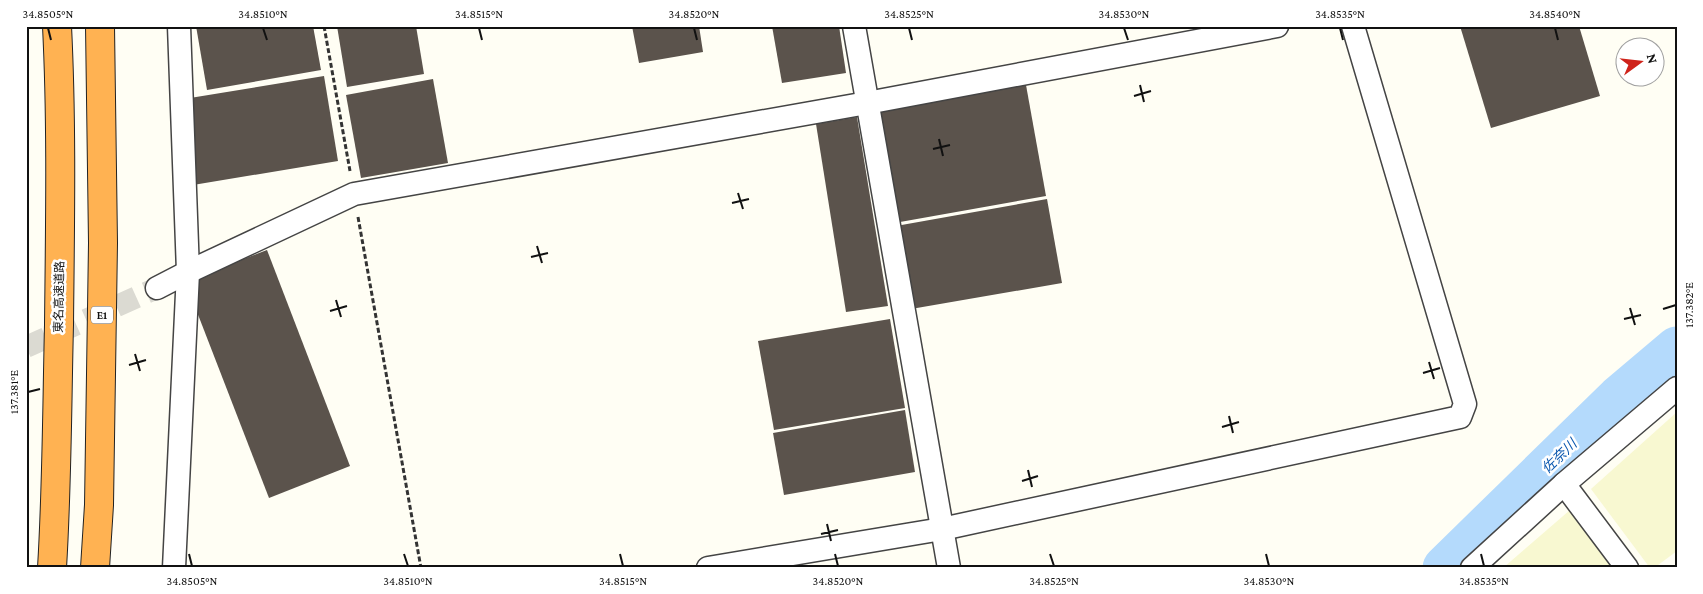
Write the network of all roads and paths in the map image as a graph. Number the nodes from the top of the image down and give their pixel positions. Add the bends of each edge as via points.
1 (57, 26) edge
2 (100, 26) edge
3 (179, 26) edge
4 (324, 26) edge
5 (854, 26) edge
6 (1278, 26) edge
7 (1353, 26) edge
8 (868, 104) junction
9 (354, 194) junction
10 (188, 272) junction
11 (157, 288) tunnel mouth
12 (1677, 388) edge
13 (1564, 484) junction
14 (942, 529) junction
15 (52, 568) edge
16 (96, 568) edge
17 (174, 568) edge
18 (421, 568) edge
19 (708, 568) edge
20 (949, 568) edge
21 (1472, 568) edge
22 (1627, 568) edge

1 - 15 highway, 東名高速道路 via 60,252
2 - 16 highway, E1 via 103,243
3 - 10 street
4 - 9 path
5 - 8 street
6 - 8 street
7 - 14 street via 1466,404 1460,417
8 - 9 street
8 - 14 street
9 - 10 street
9 - 18 path
10 - 11 street
10 - 17 street
12 - 13 street
13 - 21 street
13 - 22 street
14 - 19 street
14 - 20 street

